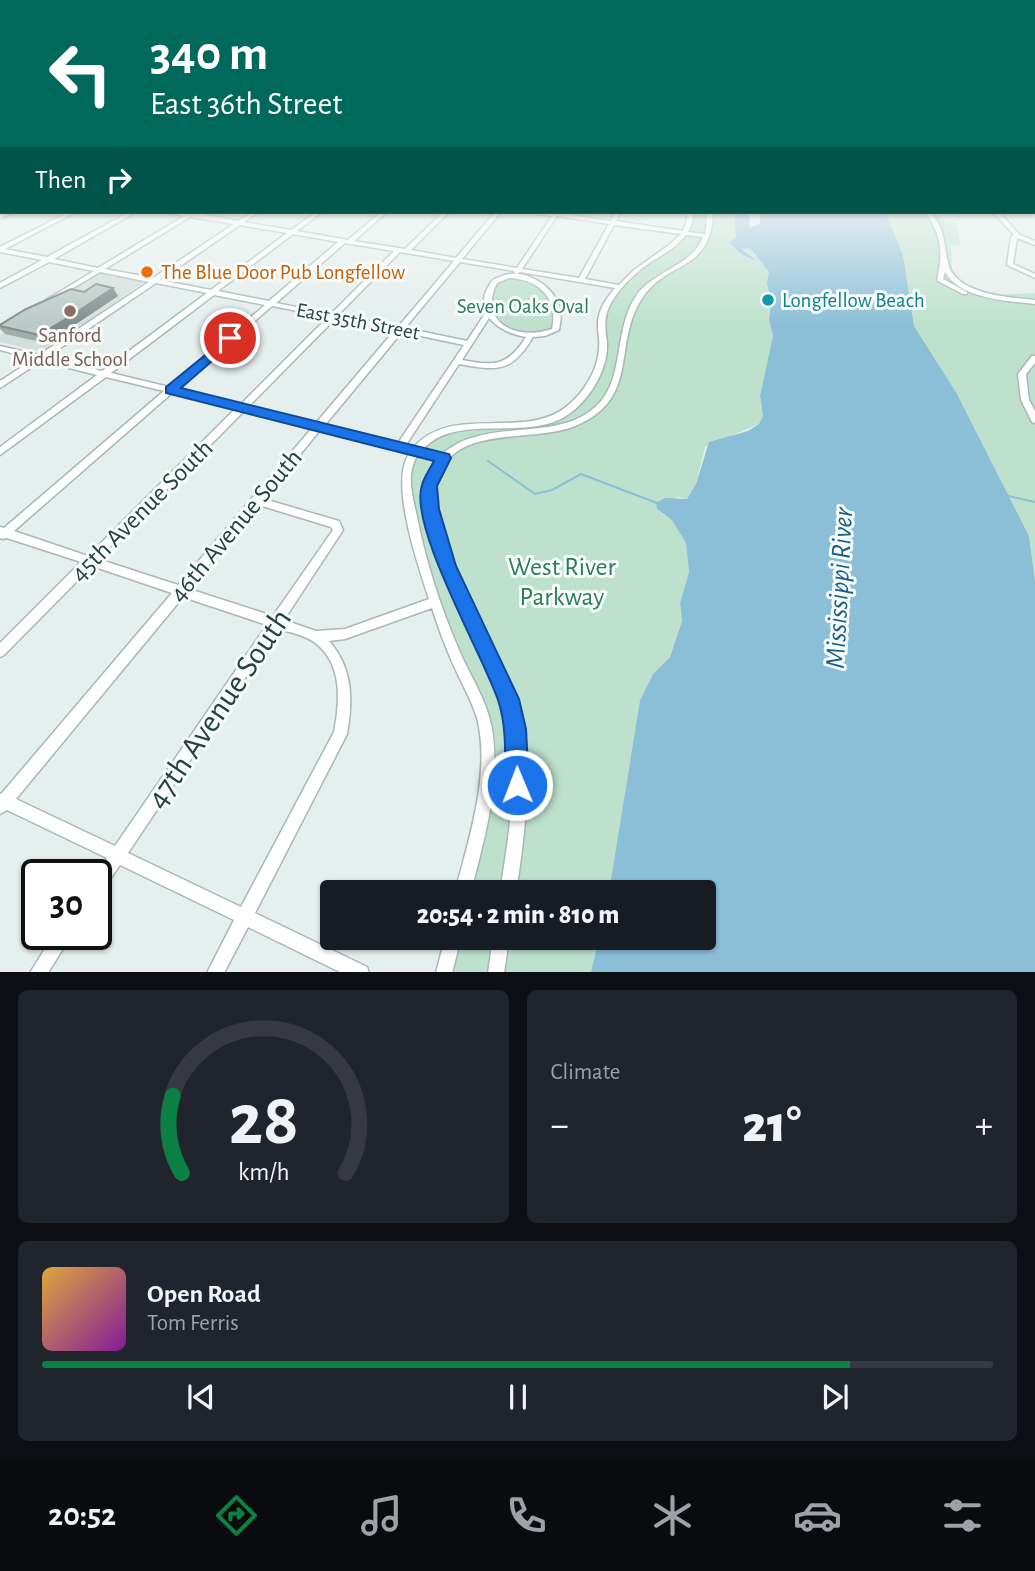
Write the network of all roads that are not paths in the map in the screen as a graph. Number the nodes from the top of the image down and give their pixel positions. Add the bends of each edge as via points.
1 (27, 235) edge
2 (92, 235) edge
3 (156, 235) edge
4 (221, 235) edge
5 (287, 235) edge
6 (313, 235) edge
7 (354, 235) edge
8 (420, 235) edge
9 (479, 235) edge
10 (542, 235) edge
11 (605, 235) edge
12 (682, 235) edge
13 (702, 235) edge
14 (943, 235) edge
15 (707, 236) joint
16 (1018, 236) joint
17 (347, 241) junction
18 (1035, 243) edge
19 (0, 249) edge
20 (403, 250) junction
21 (48, 260) junction
22 (459, 260) junction
23 (100, 270) junction
24 (516, 273) junction
25 (1035, 276) edge
26 (154, 281) junction
27 (581, 281) junction
28 (0, 286) edge
29 (621, 287) junction
30 (211, 292) junction
31 (1035, 302) edge
32 (271, 304) junction
33 (38, 308) edge
34 (489, 313) junction
35 (334, 317) junction
36 (400, 330) junction
37 (530, 336) junction
38 (468, 344) junction
39 (0, 348) edge
40 (40, 358) junction
41 (1035, 358) edge
42 (456, 361) junction
43 (1025, 367) junction
44 (1035, 369) edge
45 (103, 373) junction
46 (0, 385) edge
47 (170, 390) junction
48 (243, 408) junction
49 (1035, 420) edge
50 (318, 426) junction
51 (400, 447) junction
52 (415, 450) junction
53 (0, 452) edge
54 (444, 458) junction
55 (257, 501) junction
56 (2, 534) edge
57 (90, 560) junction
58 (180, 591) junction
59 (436, 602) junction
60 (276, 624) junction
61 (316, 636) junction
62 (0, 650) edge
63 (1, 803) edge
64 (118, 855) junction
65 (112, 864) edge
66 (466, 880) edge
67 (509, 880) edge
68 (243, 916) junction
69 (53, 950) edge
70 (450, 950) edge
71 (499, 950) edge
72 (38, 972) edge
73 (215, 972) edge
74 (361, 972) edge
75 (444, 972) edge
76 (496, 972) edge

1 - 19 street
2 - 21 street
3 - 23 street
4 - 26 street
5 - 30 street
6 - 17 street
7 - 17 street
8 - 20 street, 45th Avenue South
9 - 22 street, 46th Avenue South
10 - 24 street
11 - 27 street
12 - 29 street
13 - 15 street
14 - 31 street via 942,283 957,290
15 - 54 street via 692,257 638,300 627,329 618,381 603,406 561,428 464,443
16 - 18 street
16 - 25 street via 1014,237 1010,265
17 - 20 street
17 - 32 street
19 - 21 street, East 35th Street
20 - 22 street
20 - 35 street, 45th Avenue South
21 - 23 street, East 35th Street
21 - 28 street
22 - 24 street
22 - 36 street, 46th Avenue South
23 - 26 street, East 35th Street
23 - 33 street
24 - 27 street
24 - 34 street via 491,285
24 - 37 street via 540,283 557,311 555,330
26 - 30 street, East 35th Street
26 - 40 street
27 - 29 street
29 - 52 street via 601,318 603,348 598,369 569,410 540,422 457,430
30 - 32 street, East 35th Street
30 - 45 street
32 - 35 street, East 35th Street
32 - 47 street
34 - 37 street via 502,329
34 - 38 street
35 - 36 street, East 35th Street
35 - 48 street, 45th Avenue South
36 - 38 street, East 35th Street
36 - 50 street, 46th Avenue South
37 - 42 street via 516,359 506,365
38 - 42 street
39 - 40 street
40 - 45 street
40 - 46 street
41 - 43 street
42 - 51 street
43 - 44 street
43 - 49 street via 1023,392
45 - 47 street
45 - 53 street
47 - 48 street
47 - 56 street
48 - 50 street
48 - 57 street, 45th Avenue South
50 - 51 street
50 - 55 street, 46th Avenue South
51 - 52 street
52 - 54 street
52 - 59 street via 405,468 405,489
54 - 67 street via 429,486 436,532 508,699 515,729 516,803
55 - 58 street, 46th Avenue South
55 - 60 street, 47th Avenue South via 338,528
56 - 57 street
57 - 58 street
57 - 62 street, 45th Avenue South
58 - 60 street
58 - 63 street, 46th Avenue South
59 - 61 street via 345,634
59 - 66 street via 486,728 485,802
60 - 61 street
60 - 64 street, 47th Avenue South
61 - 68 street via 339,661 344,679 345,714 340,734
63 - 64 street
64 - 65 street, 47th Avenue South
64 - 68 street
68 - 73 street
68 - 74 street
69 - 72 street
70 - 75 street
71 - 76 street

